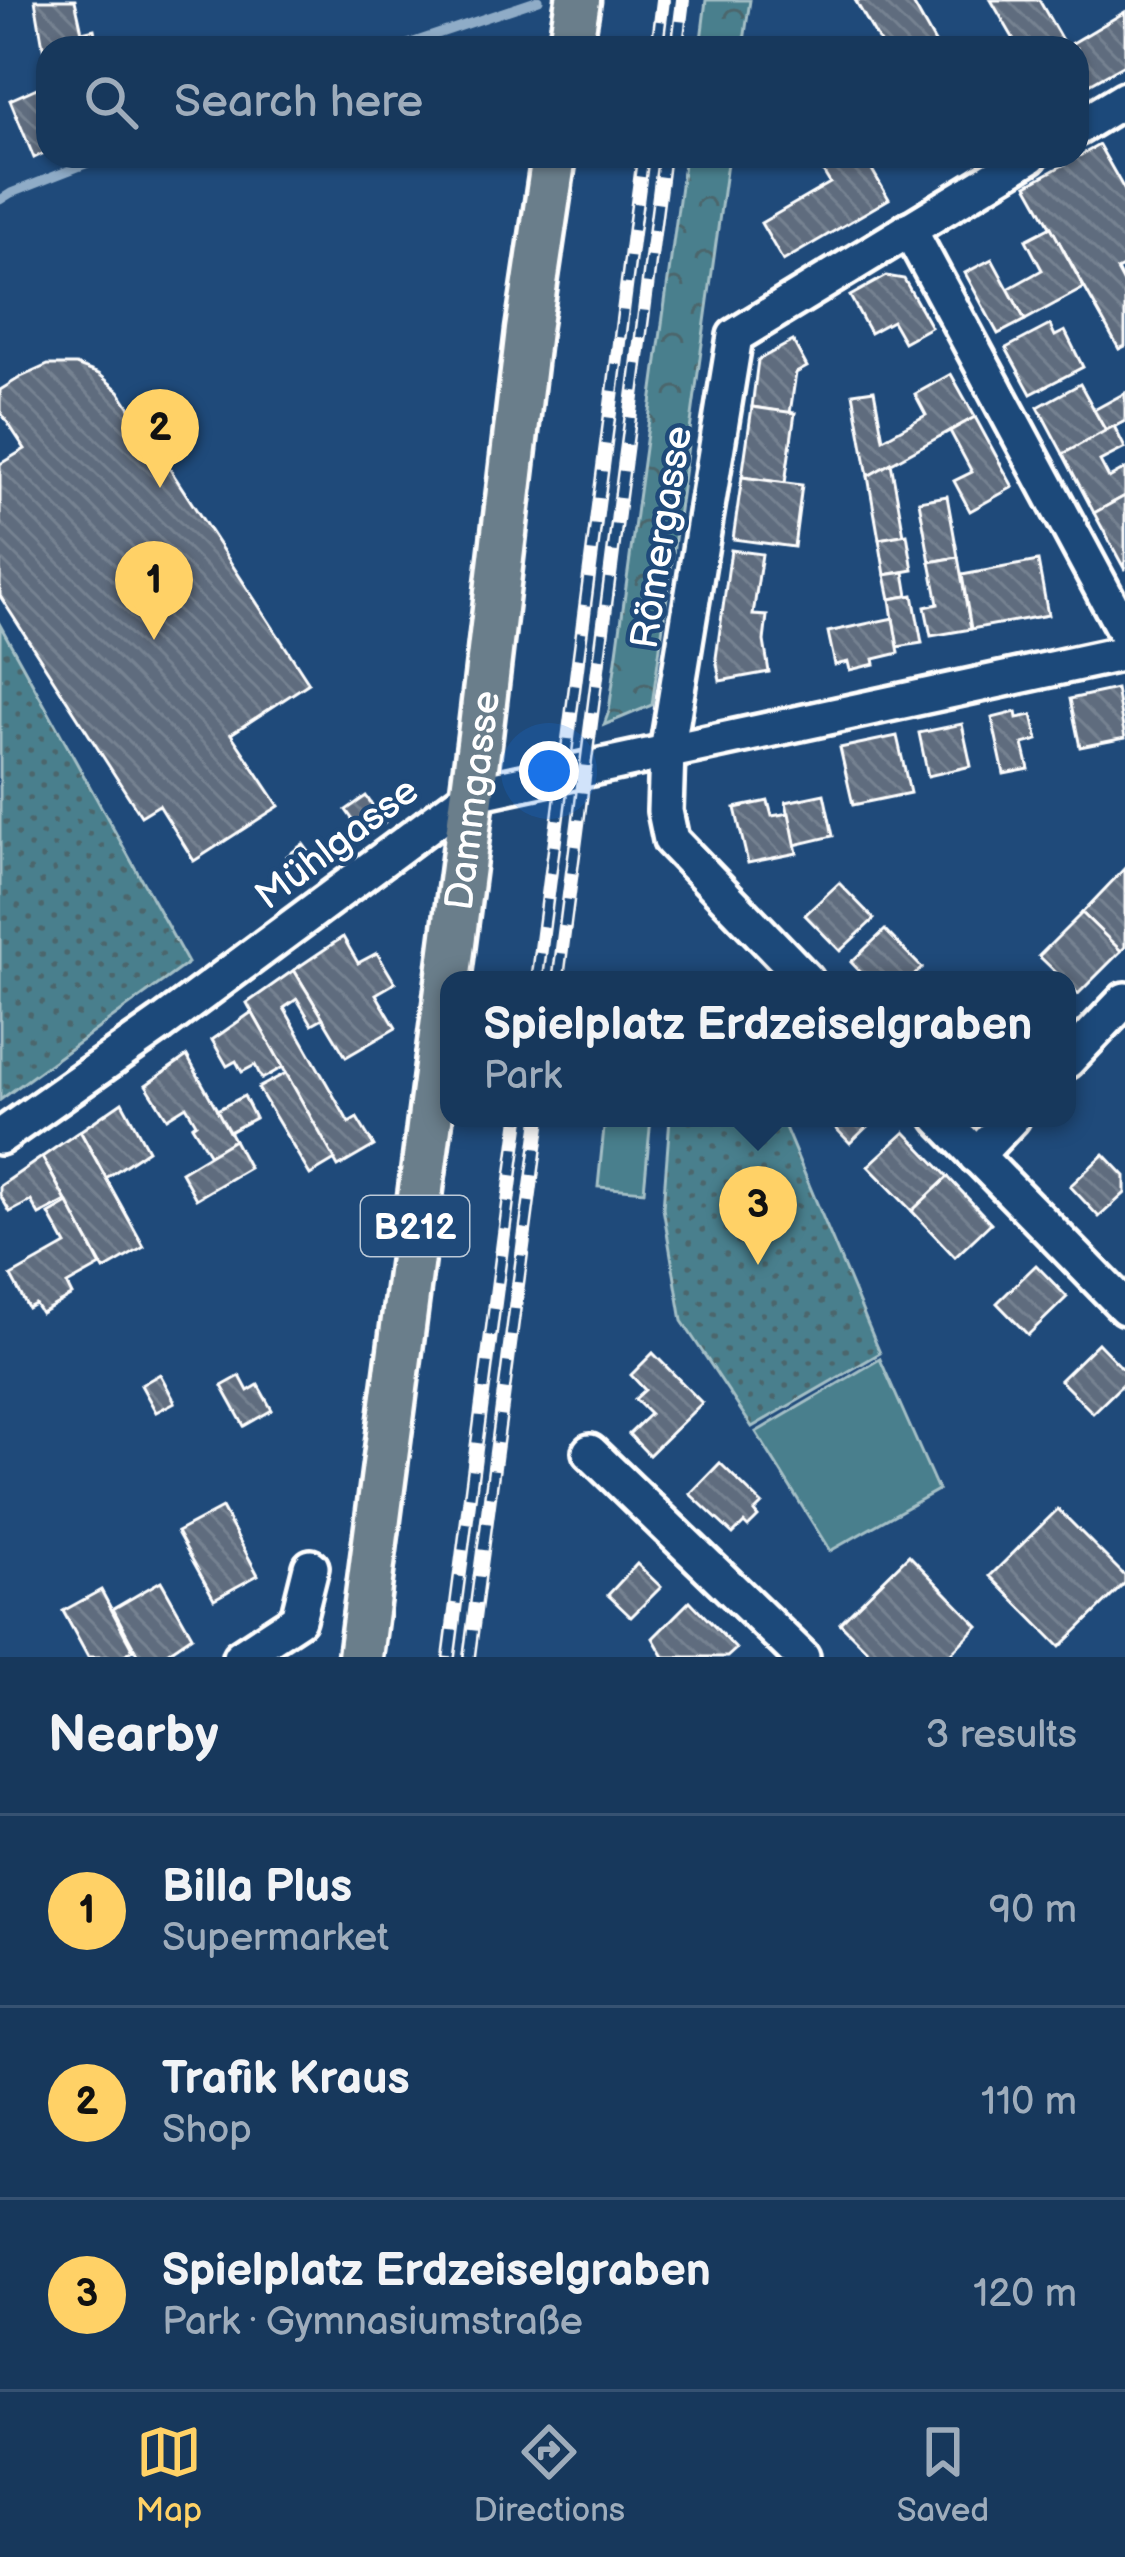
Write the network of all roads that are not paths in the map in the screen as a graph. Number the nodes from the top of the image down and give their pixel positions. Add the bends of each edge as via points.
1 (578, 0) edge
2 (572, 36) edge
3 (1125, 99) edge
4 (1089, 121) edge
5 (552, 168) edge
6 (1010, 168) edge
7 (909, 229) junction
8 (1125, 632) edge
9 (1125, 653) edge
10 (667, 752) junction
11 (472, 794) junction
12 (449, 971) edge
13 (797, 971) edge
14 (1125, 1000) edge
15 (440, 1041) edge
16 (1076, 1052) edge
17 (949, 1127) edge
18 (1003, 1127) edge
19 (0, 1136) edge
20 (976, 1156) junction
21 (1125, 1307) edge
22 (590, 1452) dead end
23 (311, 1567) dead end
24 (240, 1657) edge
25 (360, 1657) edge
26 (802, 1657) edge

1 - 2 main road
3 - 4 street
5 - 11 main road, Dammgasse / B212
6 - 7 street
7 - 8 street
7 - 10 street, Römergasse via 735,336
9 - 10 street, Mühlgasse
10 - 11 street, Mühlgasse
10 - 13 street, Römergasse via 671,840
11 - 12 main road, Dammgasse / B212
11 - 19 street, Mühlgasse
14 - 16 street
15 - 25 main road, Dammgasse / B212
17 - 20 street
18 - 20 street
20 - 21 street
22 - 26 street
23 - 24 street via 298,1619

